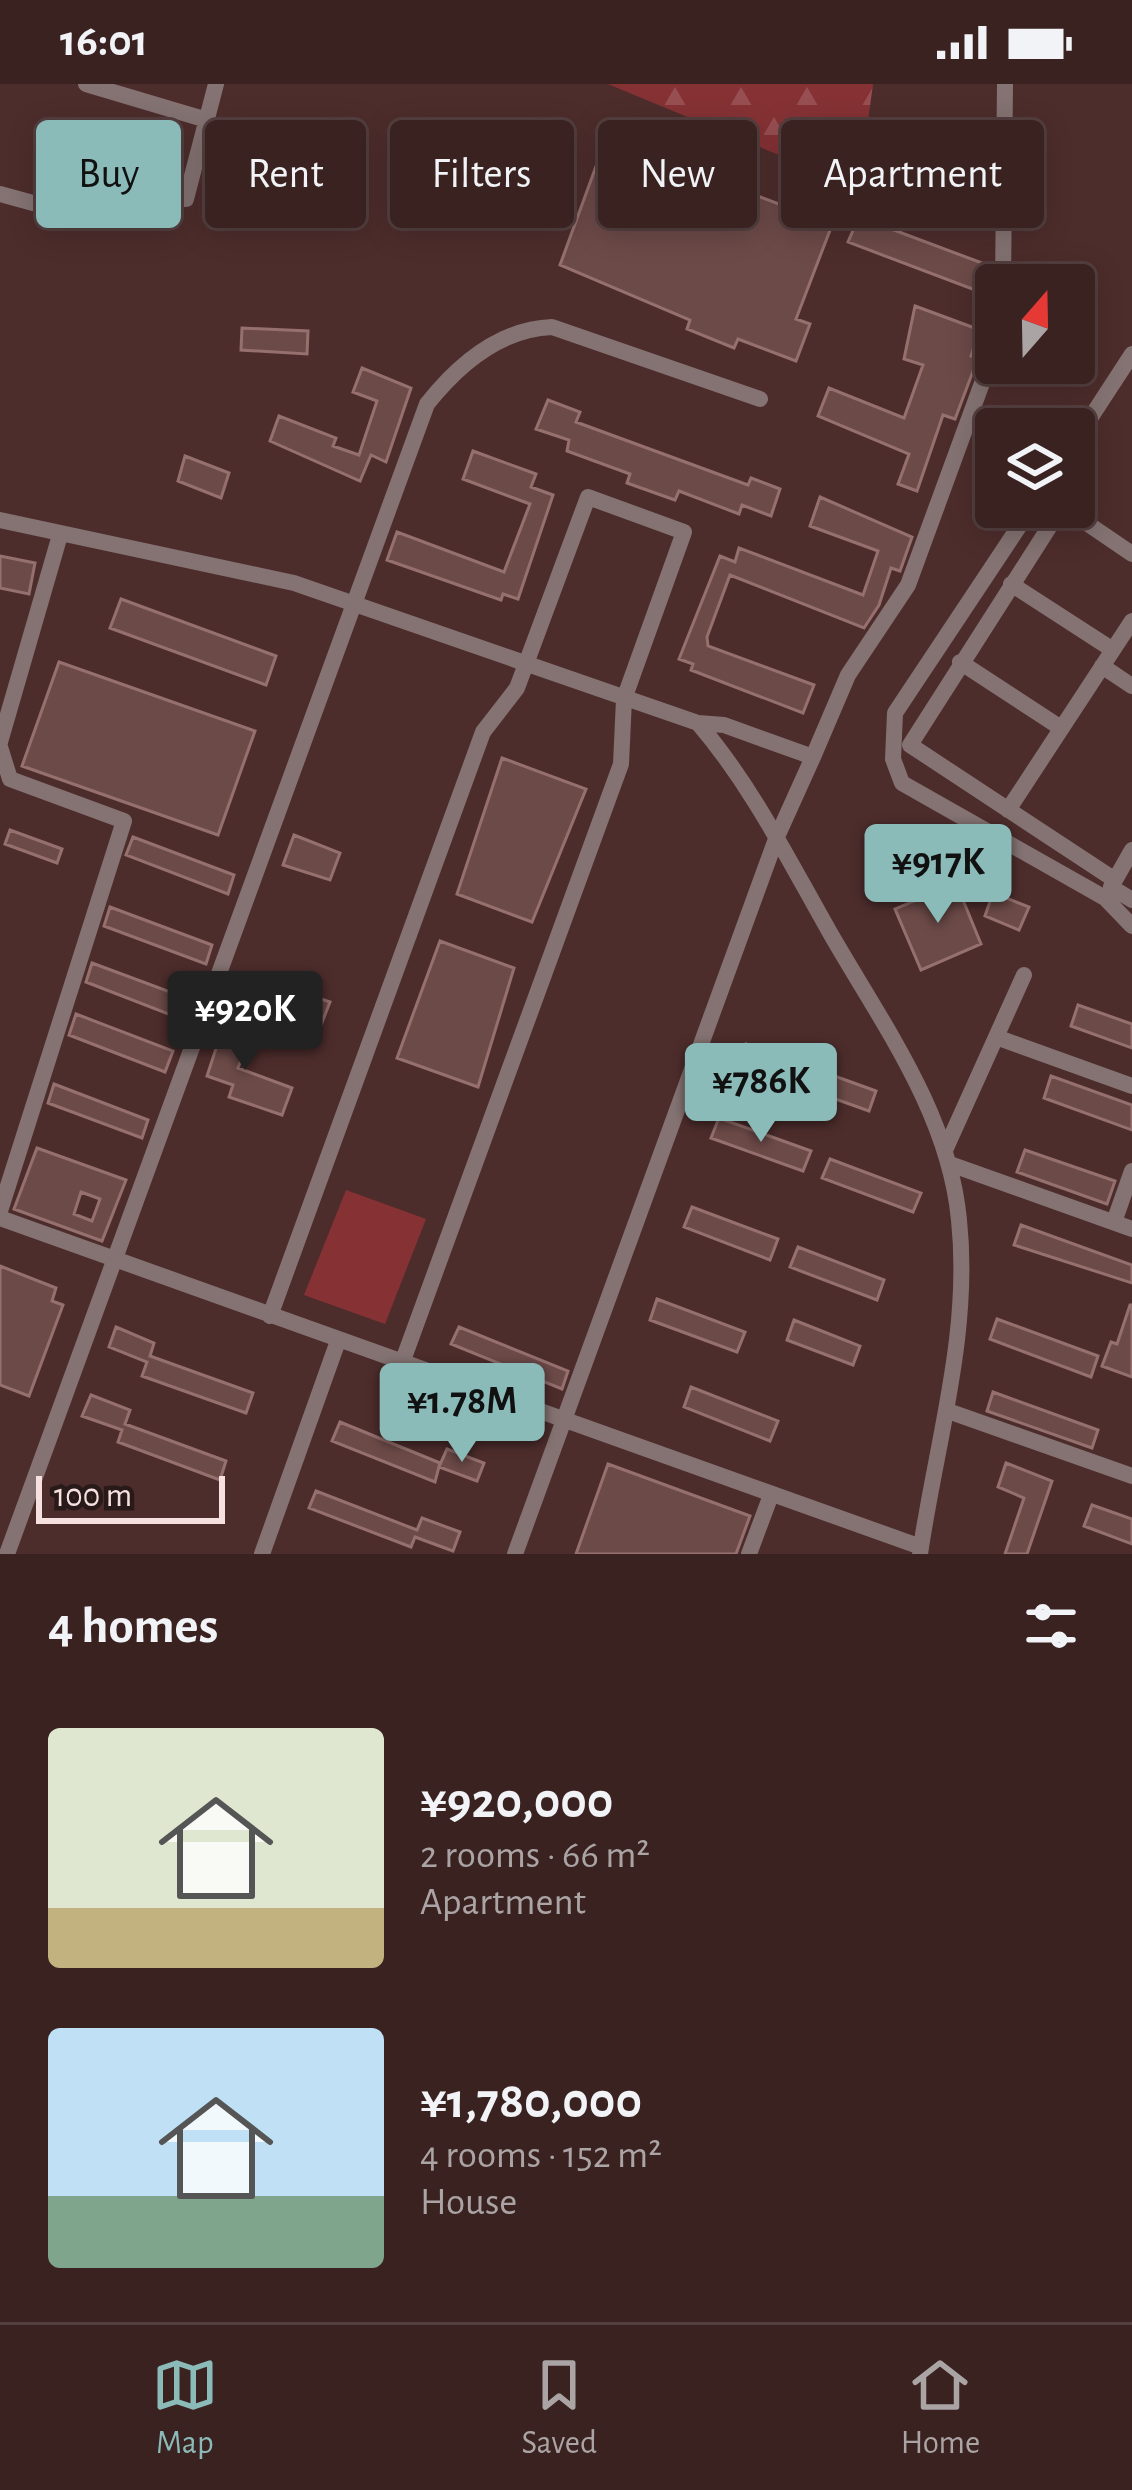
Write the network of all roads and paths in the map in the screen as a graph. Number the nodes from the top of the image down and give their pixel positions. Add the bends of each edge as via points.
1 (86, 84) edge
2 (216, 84) edge
3 (1005, 84) edge
4 (206, 120) joint
5 (205, 124) edge
6 (0, 194) edge
7 (1003, 264) edge
8 (1132, 354) edge
9 (982, 384) edge
10 (760, 399) dead end
11 (1095, 411) edge
12 (0, 520) edge
13 (1018, 528) edge
14 (1048, 528) edge
15 (1093, 528) edge
16 (61, 535) junction
17 (1132, 554) edge
18 (1011, 584) junction
19 (351, 601) junction
20 (1132, 621) edge
21 (1107, 658) junction
22 (960, 662) junction
23 (526, 663) junction
24 (1132, 686) edge
25 (625, 699) junction
26 (698, 723) junction
27 (1061, 728) junction
28 (0, 745) edge
29 (813, 757) junction
30 (1008, 810) junction
31 (776, 839) junction
32 (1132, 850) edge
33 (1110, 888) junction
34 (1132, 900) edge
35 (1132, 926) edge
36 (1024, 976) dead end
37 (996, 1037) junction
38 (1132, 1085) edge
39 (948, 1156) junction
40 (1132, 1171) edge
41 (0, 1215) edge
42 (1123, 1226) edge
43 (112, 1260) junction
44 (270, 1316) junction
45 (338, 1341) junction
46 (403, 1363) junction
47 (948, 1411) junction
48 (564, 1420) junction
49 (1132, 1476) edge
50 (771, 1495) junction
51 (920, 1551) edge
52 (7, 1554) edge
53 (262, 1554) edge
54 (515, 1554) edge
55 (749, 1554) edge

1 - 4 street
2 - 4 street
3 - 7 street
5 - 6 street via 186,199 33,203
8 - 11 street
9 - 29 street via 908,585 848,675
10 - 19 street via 552,326 512,334 466,364 427,404
12 - 16 street
13 - 33 street via 895,713 893,759 902,783
14 - 18 street
15 - 17 street
16 - 19 street via 263,574
16 - 28 street
18 - 21 street
18 - 22 street
19 - 23 street
19 - 43 street
20 - 21 street
21 - 24 street
21 - 27 street
22 - 27 street
22 - 30 street via 910,745
23 - 25 street
23 - 25 street via 587,497 684,532
23 - 44 street via 483,732
25 - 26 street
25 - 46 street via 621,764
26 - 29 street
26 - 31 street via 740,774
27 - 30 street
28 - 41 street via 10,779 124,821
29 - 31 street
30 - 33 street
31 - 39 street via 914,1080
31 - 48 street
32 - 33 street
33 - 34 street
33 - 35 street
36 - 37 street
37 - 38 street
37 - 39 street
39 - 42 street
39 - 47 street via 961,1299
40 - 42 street
41 - 43 street
43 - 44 street
43 - 52 street
44 - 45 street
45 - 46 street
45 - 53 street
46 - 48 street
47 - 49 street
47 - 51 street
48 - 50 street
48 - 54 street
50 - 51 street
50 - 55 street

